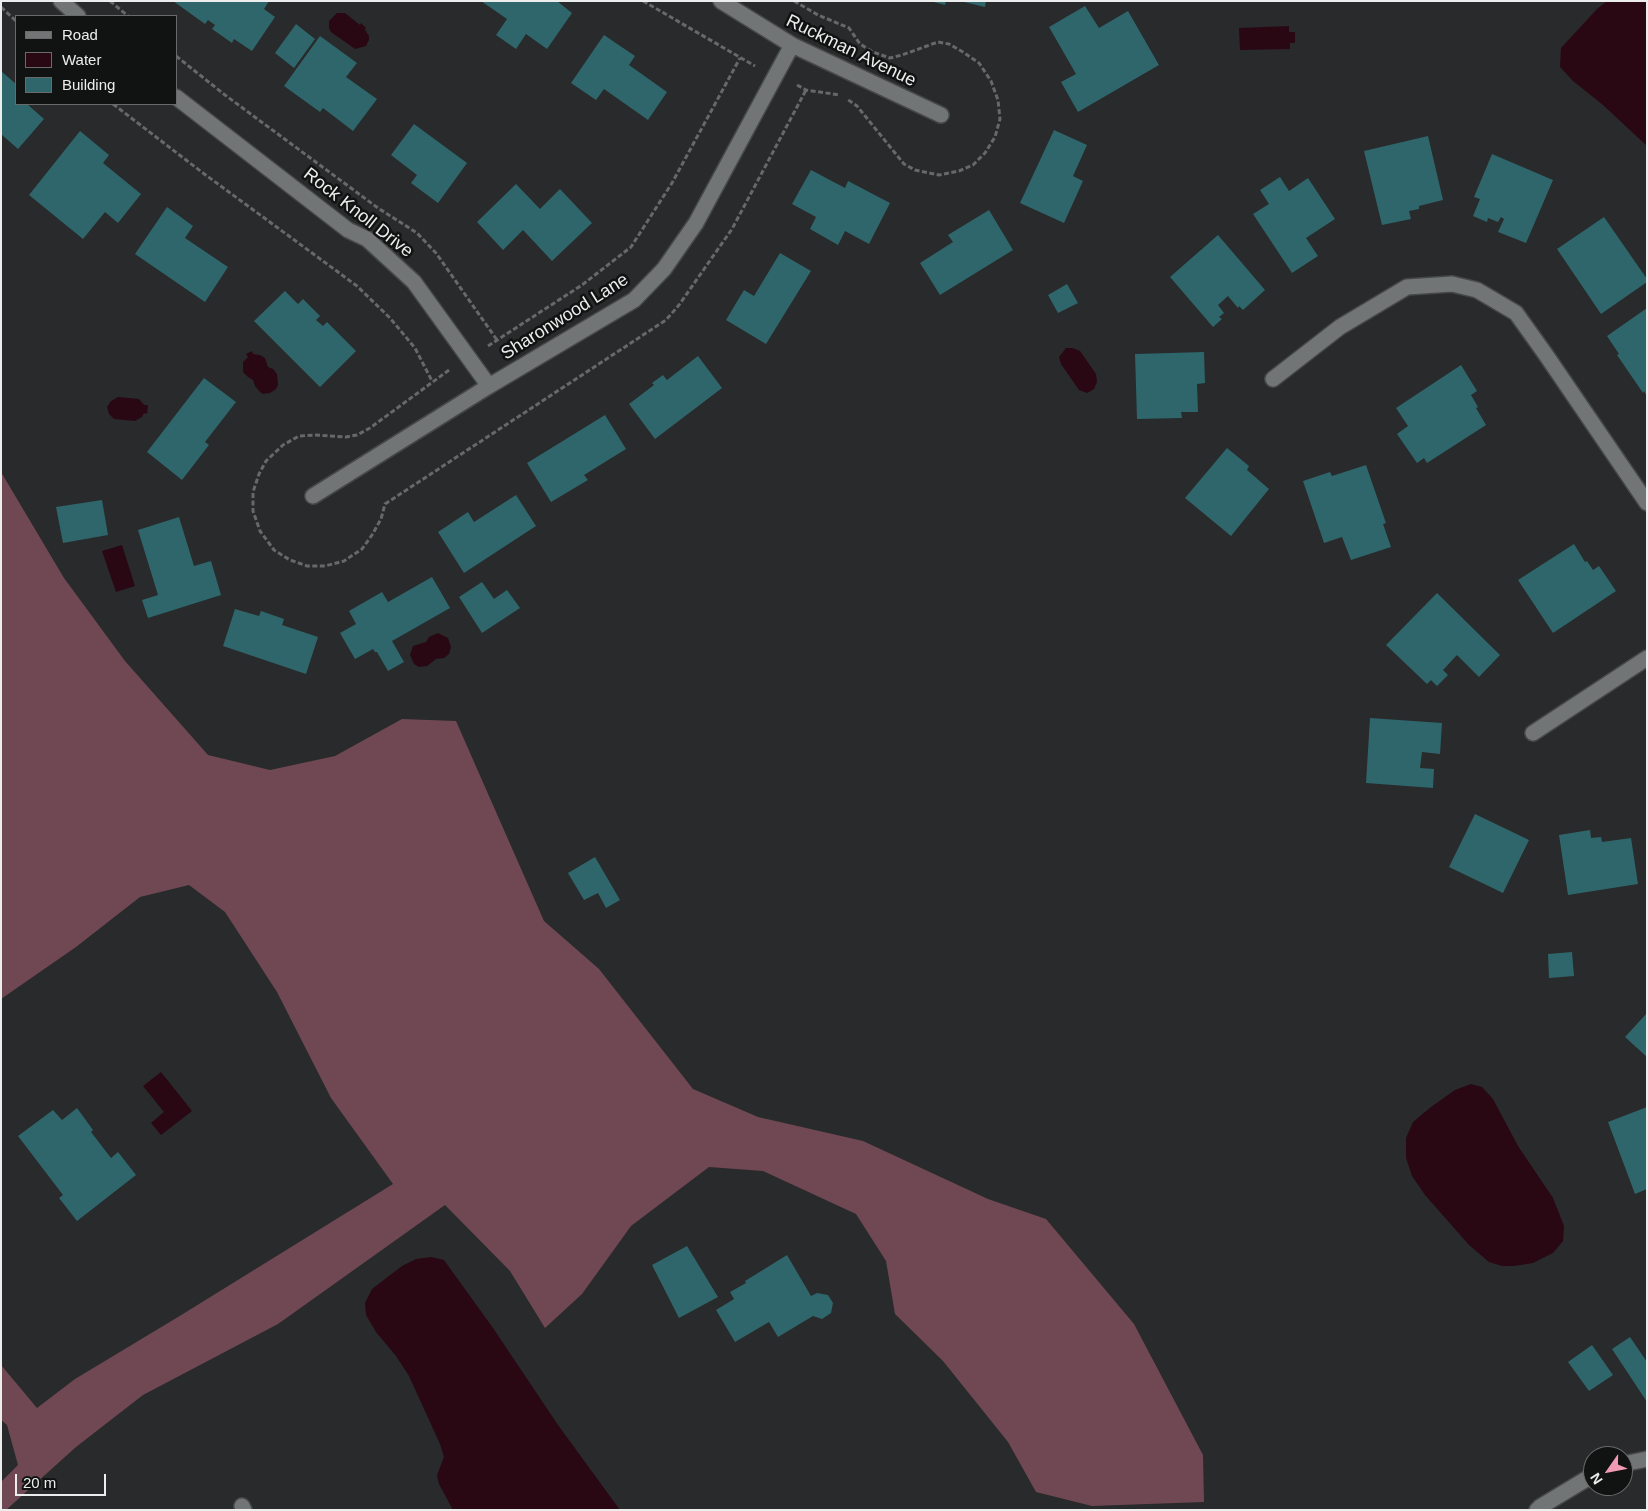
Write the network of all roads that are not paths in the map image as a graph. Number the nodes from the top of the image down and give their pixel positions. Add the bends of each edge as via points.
1 (61, 1) edge
2 (721, 1) edge
3 (77, 15) edge
4 (792, 45) junction
5 (178, 98) edge
6 (941, 115) dead end
7 (1273, 379) dead end
8 (489, 386) junction
9 (313, 496) dead end
10 (1647, 503) edge
11 (1647, 658) edge
12 (1533, 733) dead end
13 (1647, 1459) edge
14 (1633, 1462) edge
15 (1583, 1481) edge
16 (1538, 1510) edge

1 - 3 street
2 - 4 street, Ruckman Avenue
4 - 6 street, Ruckman Avenue
4 - 8 street, Sharonwood Lane via 696,223 664,269 634,300
5 - 8 street, Rock Knoll Drive via 348,230 366,239 414,282
7 - 10 street via 1340,327 1407,287 1452,284 1478,290 1516,313
8 - 9 street, Sharonwood Lane
11 - 12 street
13 - 14 street
15 - 16 street

